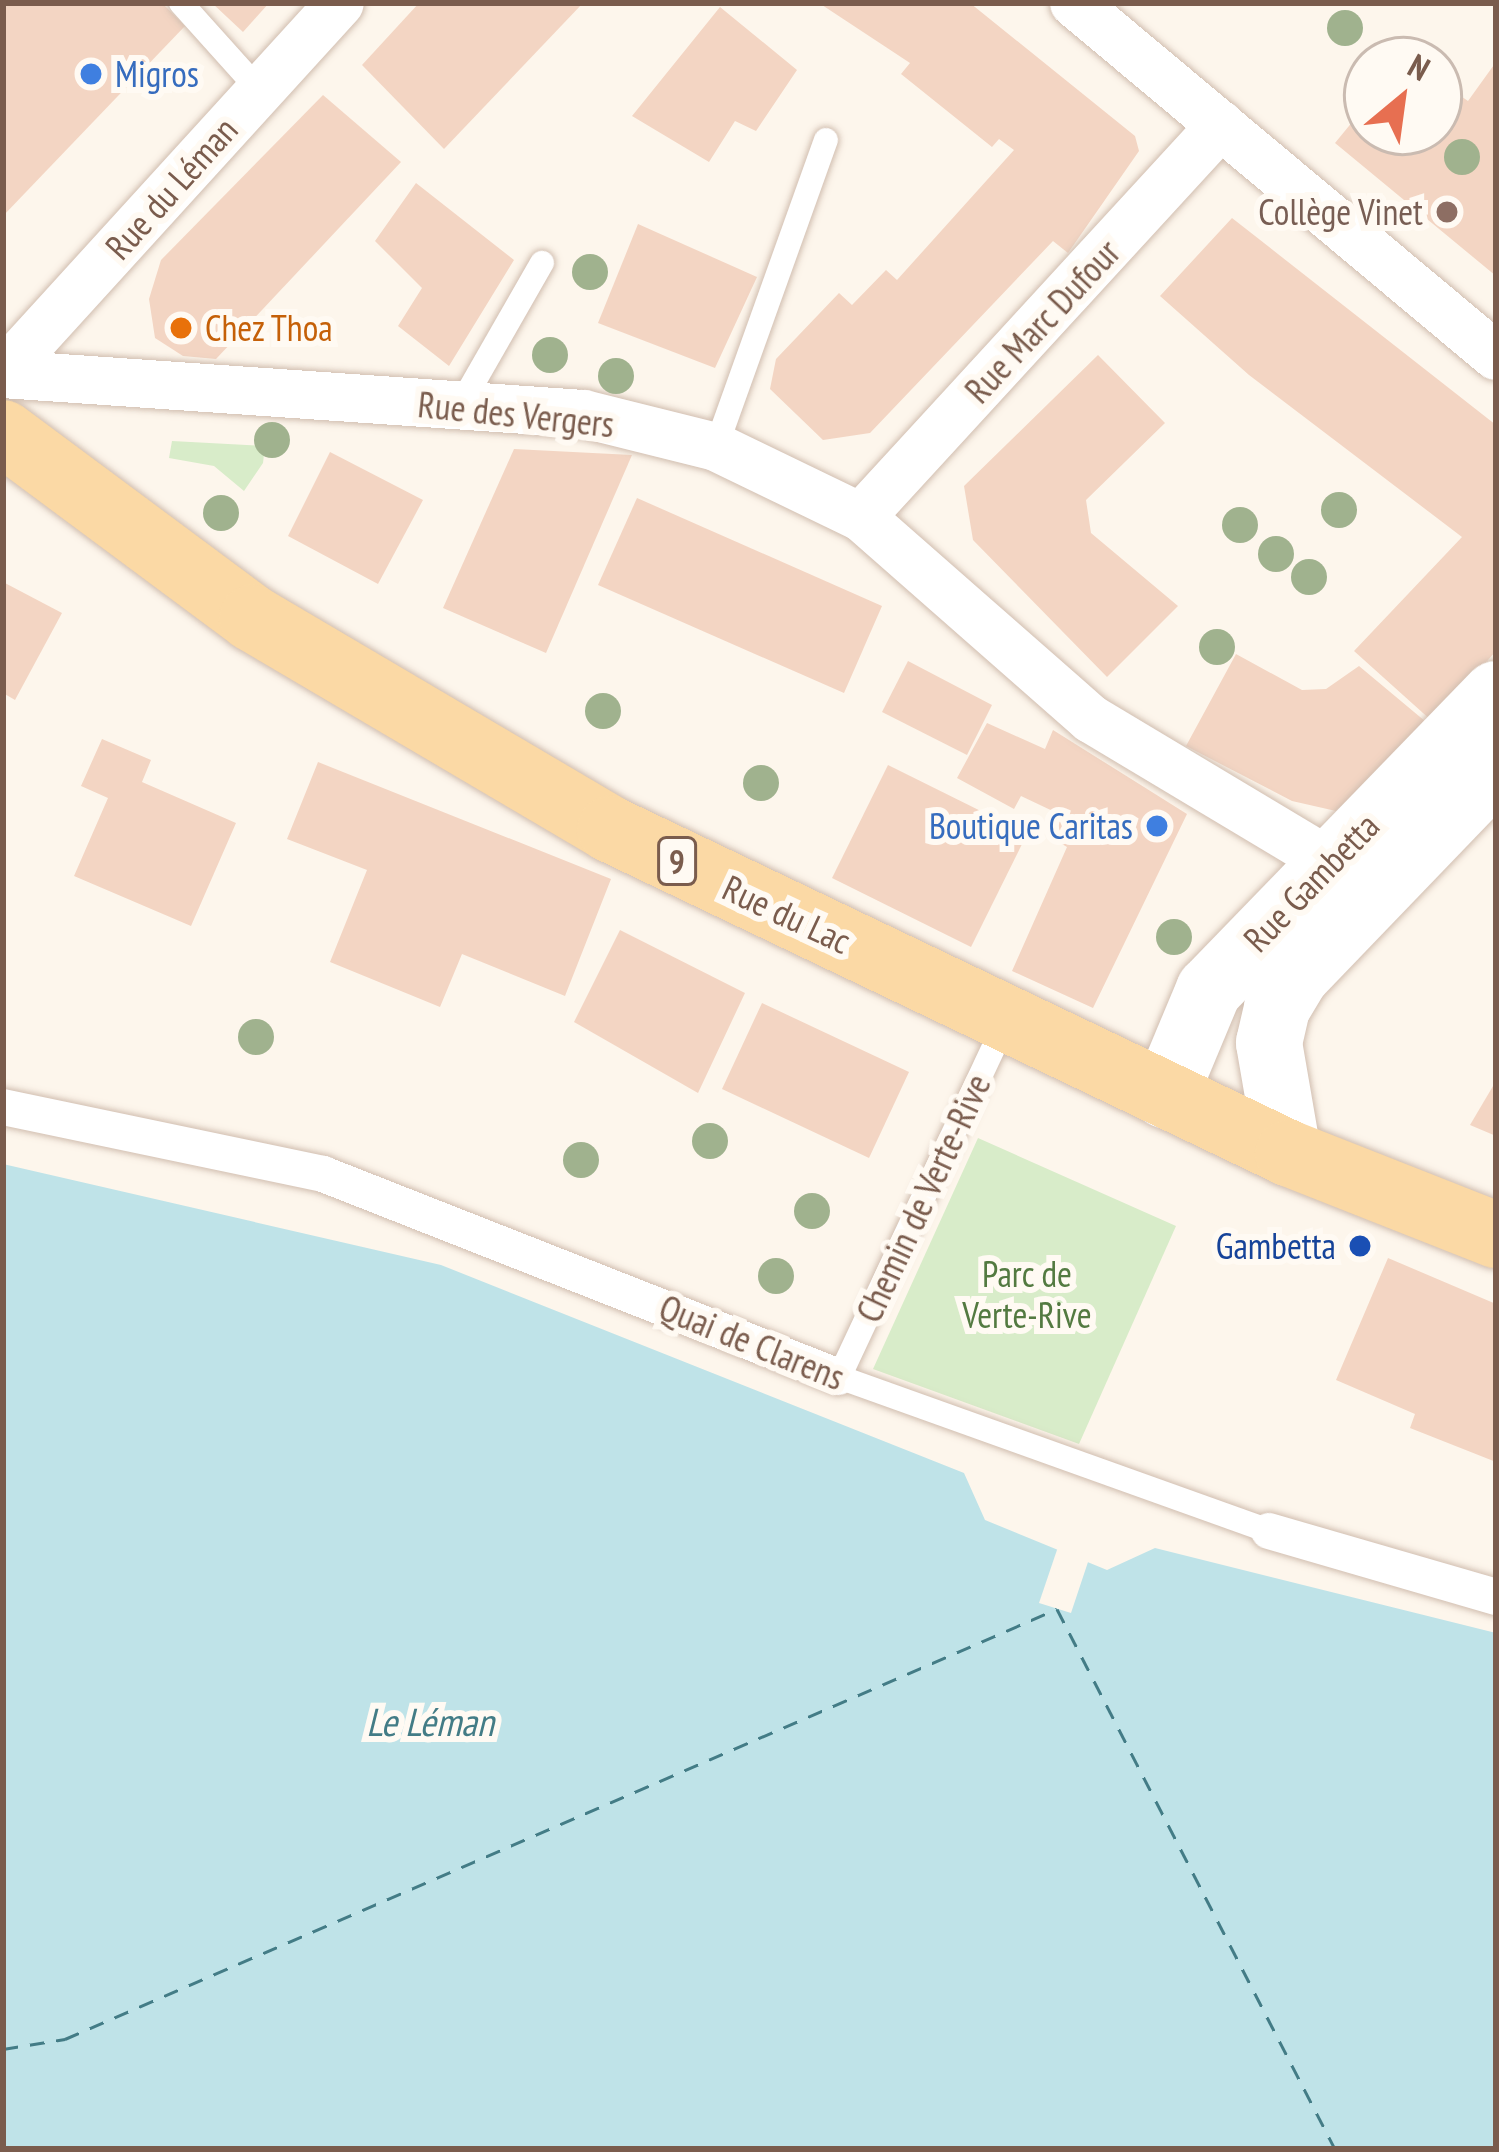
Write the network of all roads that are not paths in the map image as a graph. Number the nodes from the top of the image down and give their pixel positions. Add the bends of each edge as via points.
1 (181, 3) edge
2 (340, 3) edge
3 (1074, 3) edge
4 (260, 91) junction
5 (1221, 125) junction
6 (826, 140) dead end
7 (542, 263) dead end
8 (1496, 356) edge
9 (3, 374) edge
10 (460, 406) junction
11 (3, 433) edge
12 (716, 447) junction
13 (861, 517) junction
14 (1496, 694) edge
15 (1496, 768) edge
16 (1328, 861) junction
17 (1007, 1018) junction
18 (1166, 1095) junction
19 (3, 1107) edge
20 (1288, 1153) junction
21 (1496, 1235) edge
22 (839, 1377) junction
23 (1269, 1531) joint
24 (1496, 1597) edge

1 - 4 lane
2 - 4 street, Rue du Léman
3 - 5 street
4 - 9 street, Rue du Léman
5 - 8 street
5 - 13 street, Rue Marc Dufour
6 - 12 lane
7 - 10 lane
9 - 10 street, Rue des Vergers
10 - 12 street, Rue des Vergers via 584,414
11 - 17 main road, Rue du Lac / 9 via 155,552 405,714 610,829
12 - 13 street, Rue des Vergers
13 - 16 street, Rue des Vergers via 1091,719
14 - 16 main road, Rue Gambetta
15 - 20 main road, Rue Gambetta via 1296,976 1277,1008 1269,1042
16 - 18 main road, Rue Gambetta via 1209,990
17 - 18 main road, Rue du Lac / 9
17 - 22 lane, Chemin de Verte-Rive
18 - 20 main road, Rue du Lac / 9
19 - 22 street, Quai de Clarens via 322,1174
20 - 21 main road, Rue du Lac / 9
22 - 23 lane, Quai de Clarens
23 - 24 street, Quai de Clarens

